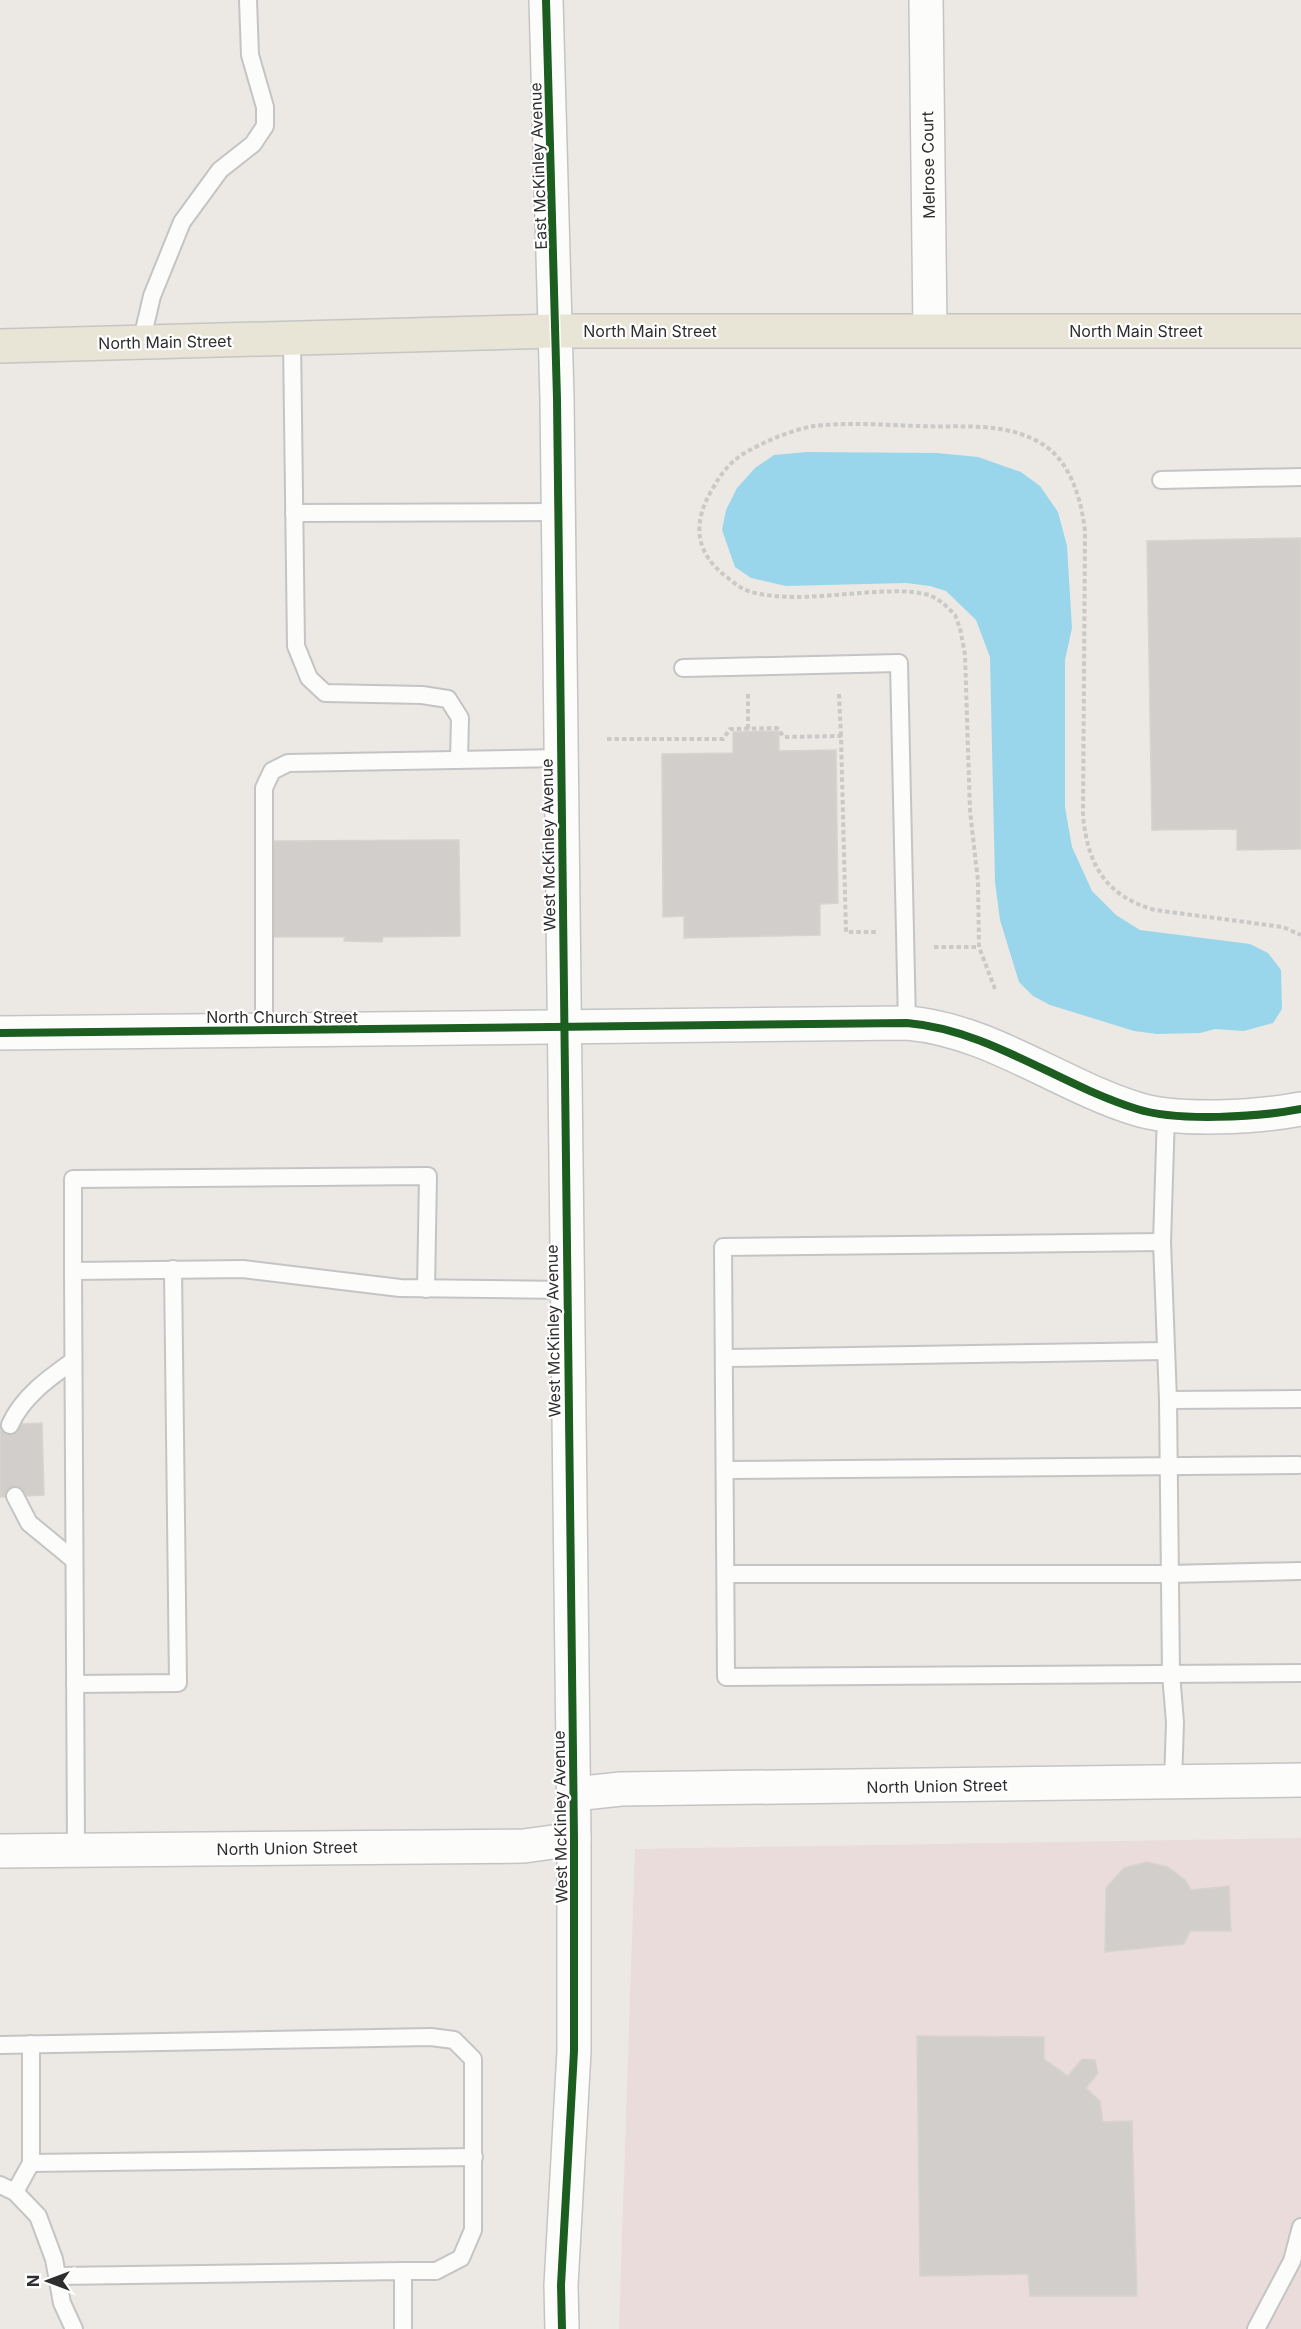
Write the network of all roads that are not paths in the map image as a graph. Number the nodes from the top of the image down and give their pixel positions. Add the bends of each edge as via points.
1 (248, 0) edge
2 (546, 0) edge
3 (926, 0) edge
4 (930, 330) junction
5 (555, 331) junction
6 (1301, 331) edge
7 (292, 339) junction
8 (141, 343) junction
9 (0, 346) edge
10 (1301, 477) edge
11 (1161, 480) dead end
12 (558, 512) junction
13 (294, 513) junction
14 (683, 668) dead end
15 (560, 758) junction
16 (459, 760) junction
17 (907, 1023) junction
18 (564, 1028) junction
19 (264, 1030) junction
20 (0, 1033) edge
21 (1301, 1109) edge
22 (1166, 1114) junction
23 (1162, 1242) junction
24 (173, 1269) junction
25 (73, 1271) junction
26 (426, 1289) junction
27 (566, 1290) junction
28 (1165, 1351) junction
29 (726, 1358) junction
30 (74, 1361) junction
31 (1301, 1399) edge
32 (1168, 1400) junction
33 (10, 1425) dead end
34 (1298, 1465) dead end
35 (1168, 1467) junction
36 (726, 1470) junction
37 (15, 1496) dead end
38 (74, 1560) junction
39 (1299, 1571) dead end
40 (726, 1574) junction
41 (1169, 1574) junction
42 (1301, 1673) edge
43 (1172, 1674) junction
44 (75, 1684) junction
45 (1301, 1780) edge
46 (1173, 1783) junction
47 (574, 1794) junction
48 (574, 1839) junction
49 (76, 1850) junction
50 (0, 1851) edge
51 (32, 2044) junction
52 (0, 2045) edge
53 (474, 2157) junction
54 (32, 2163) junction
55 (8, 2188) edge
56 (1301, 2227) edge
57 (403, 2271) junction
58 (58, 2276) junction
59 (74, 2329) edge
60 (403, 2329) edge
61 (562, 2329) edge
62 (1256, 2329) edge

1 - 8 lane via 250,55 266,106 266,126 253,144 220,170 182,222 152,296
2 - 5 street, East McKinley Avenue
3 - 4 street, Melrose Court
4 - 5 main road, North Main Street
4 - 6 main road, North Main Street
5 - 7 main road, North Main Street
5 - 12 street, West McKinley Avenue
7 - 8 main road, North Main Street
7 - 13 lane
8 - 9 main road, North Main Street
10 - 11 lane
12 - 13 lane
12 - 15 street, West McKinley Avenue
13 - 16 lane via 296,646 309,678 325,693 448,699 460,718
14 - 17 lane via 899,663
15 - 16 lane
15 - 18 street, West McKinley Avenue
16 - 19 lane via 288,763 272,771 264,789
17 - 18 street, North Church Street
17 - 22 street, North Church Street via 935,1026 990,1044 1107,1098
18 - 19 street, North Church Street
18 - 27 street, West McKinley Avenue
19 - 20 street, North Church Street
21 - 22 street, North Church Street via 1245,1116
22 - 23 lane
23 - 28 lane
23 - 29 lane via 723,1247
24 - 25 lane
24 - 26 lane via 243,1269
24 - 44 lane via 178,1683
25 - 26 lane via 74,1179 428,1176
25 - 30 lane
26 - 27 lane
27 - 47 street, West McKinley Avenue
28 - 29 lane
28 - 32 lane
29 - 36 lane
30 - 33 lane via 30,1396
30 - 38 lane
31 - 32 lane
32 - 35 lane
34 - 35 lane
35 - 36 lane
35 - 41 lane
36 - 40 lane
37 - 38 lane via 29,1523
38 - 44 lane
39 - 41 lane
40 - 41 lane
40 - 43 lane via 726,1677
41 - 43 lane
42 - 43 lane
43 - 46 lane
44 - 49 lane
45 - 46 street, North Union Street
46 - 47 street, North Union Street via 621,1789
47 - 48 street, West McKinley Avenue
48 - 49 street, North Union Street via 524,1846
48 - 61 street, West McKinley Avenue via 574,2051
49 - 50 street, North Union Street
51 - 52 lane
51 - 53 lane via 431,2037 454,2040 473,2059
51 - 54 lane
53 - 54 lane
53 - 57 lane via 473,2230 461,2258 436,2271
54 - 55 lane
55 - 58 lane via 38,2216
56 - 62 lane via 1292,2261
57 - 58 lane
57 - 60 lane
58 - 59 lane via 62,2303

